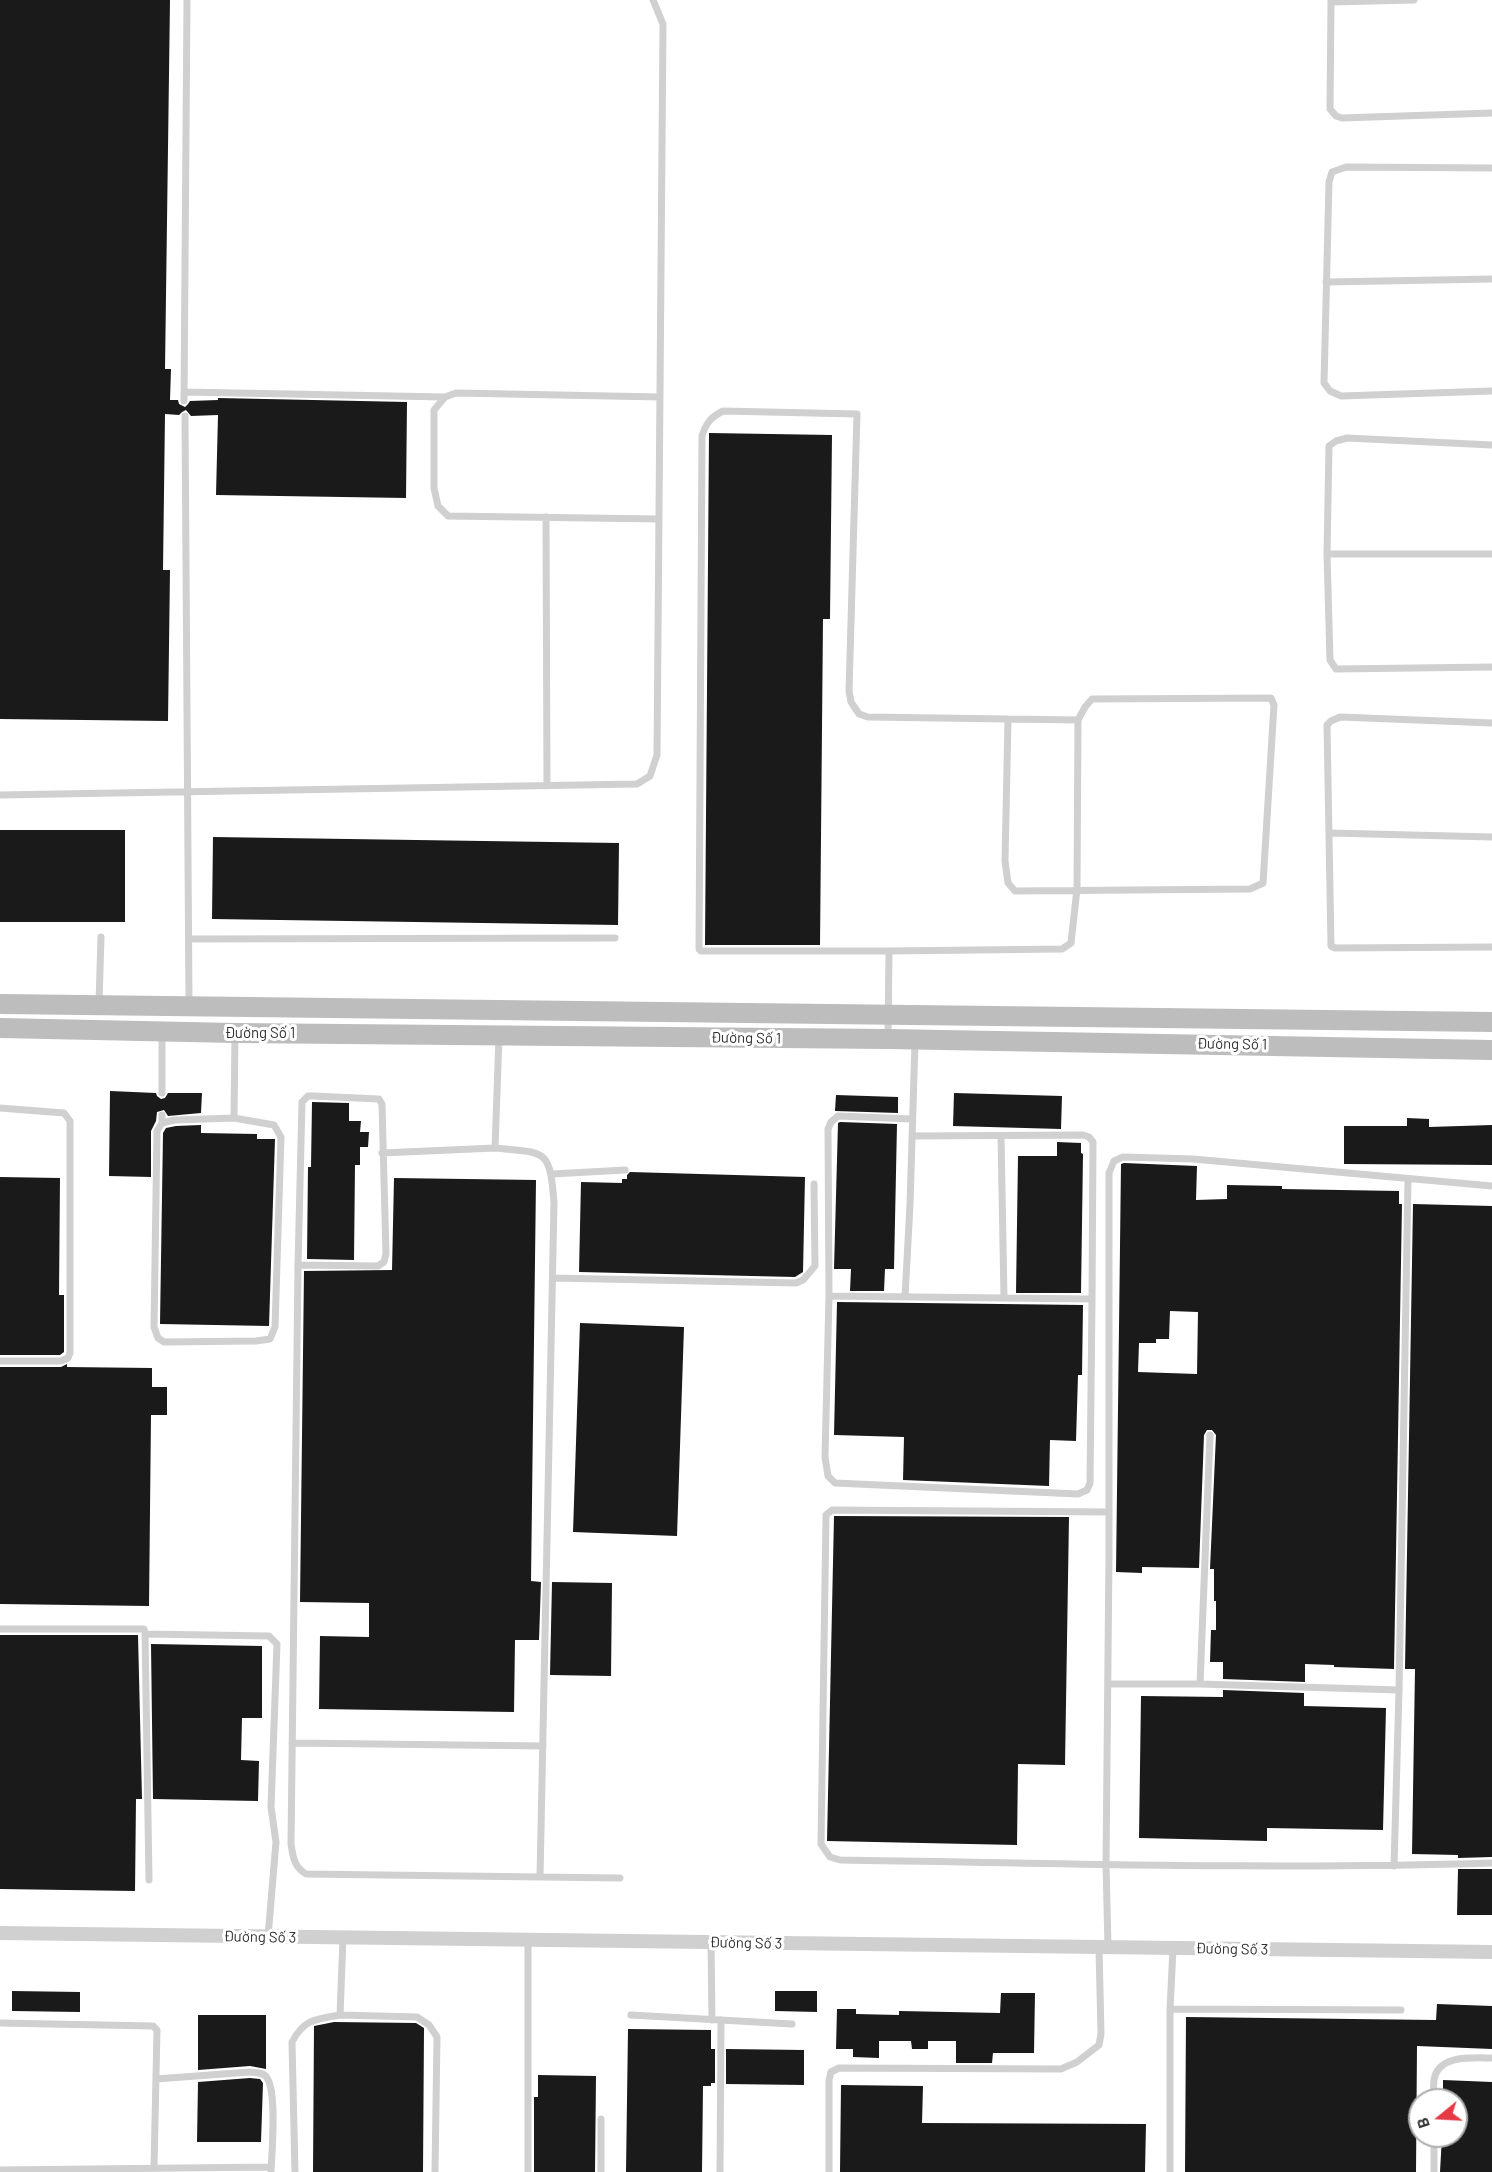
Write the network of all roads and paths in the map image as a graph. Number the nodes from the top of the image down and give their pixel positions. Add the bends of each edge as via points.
1 (187, 0) edge
2 (653, 0) edge
3 (1414, 0) edge
4 (1331, 1) edge
5 (1492, 113) edge
6 (1492, 168) edge
7 (1492, 279) edge
8 (1326, 282) junction
9 (1492, 391) edge
10 (445, 397) junction
11 (660, 397) junction
12 (185, 416) dead end
13 (1492, 445) edge
14 (546, 517) junction
15 (659, 519) junction
16 (1327, 554) junction
17 (1492, 554) edge
18 (1492, 667) edge
19 (1008, 719) junction
20 (1078, 720) junction
21 (1492, 723) edge
22 (547, 786) junction
23 (188, 792) junction
24 (0, 795) edge
25 (1329, 833) junction
26 (1492, 837) edge
27 (1077, 889) junction
28 (101, 937) dead end
29 (615, 938) dead end
30 (189, 939) junction
31 (1492, 947) edge
32 (889, 951) junction
33 (0, 1004) edge
34 (99, 1005) junction
35 (189, 1006) junction
36 (888, 1016) junction
37 (1492, 1022) edge
38 (0, 1028) edge
39 (162, 1032) junction
40 (235, 1033) junction
41 (499, 1035) junction
42 (888, 1039) junction
43 (915, 1040) junction
44 (1492, 1050) edge
45 (162, 1093) dead end
46 (0, 1108) edge
47 (234, 1119) junction
48 (912, 1119) junction
49 (912, 1136) junction
50 (1001, 1136) junction
51 (495, 1148) junction
52 (382, 1153) junction
53 (625, 1170) dead end
54 (552, 1174) junction
55 (1408, 1180) junction
56 (814, 1184) dead end
57 (1492, 1186) edge
58 (298, 1265) junction
59 (553, 1278) junction
60 (829, 1296) junction
61 (905, 1297) junction
62 (1004, 1298) junction
63 (1092, 1299) junction
64 (0, 1361) edge
65 (1210, 1435) dead end
66 (1110, 1512) junction
67 (0, 1629) edge
68 (147, 1634) junction
69 (1108, 1684) junction
70 (1200, 1684) junction
71 (1399, 1690) junction
72 (292, 1743) junction
73 (543, 1746) junction
74 (1492, 1863) edge
75 (1106, 1864) junction
76 (1394, 1866) junction
77 (540, 1877) junction
78 (620, 1878) dead end
79 (149, 1880) dead end
80 (0, 1933) edge
81 (268, 1937) junction
82 (343, 1938) junction
83 (528, 1940) junction
84 (711, 1943) junction
85 (1103, 1948) junction
86 (1173, 1949) junction
87 (1492, 1952) edge
88 (1170, 2009) junction
89 (1401, 2010) dead end
90 (340, 2015) junction
91 (631, 2015) dead end
92 (712, 2020) junction
93 (721, 2020) junction
94 (0, 2023) edge
95 (792, 2024) dead end
96 (1492, 2058) edge
97 (156, 2079) junction
98 (1434, 2088) edge
99 (601, 2119) dead end
100 (1434, 2148) edge
101 (154, 2168) junction
102 (0, 2170) edge
103 (173, 2170) edge
104 (271, 2170) edge
105 (80, 2171) edge
106 (295, 2172) edge
107 (435, 2172) edge
108 (528, 2172) edge
109 (601, 2172) edge
110 (720, 2172) edge
111 (829, 2172) edge
112 (1170, 2172) edge
113 (1434, 2172) edge

1 - 10 lane via 184,396
2 - 11 lane via 663,24
3 - 4 lane
4 - 5 lane via 1330,110 1336,116
6 - 8 lane via 1346,167 1332,172
7 - 8 lane
8 - 9 lane via 1324,383 1330,391 1341,396
10 - 11 lane via 456,393
10 - 14 lane via 434,410 434,488 438,506 448,516
11 - 15 lane
12 - 23 lane
13 - 16 lane via 1347,438 1336,441 1329,447
14 - 15 lane
14 - 22 lane
15 - 22 lane via 657,755 650,776 637,784
16 - 17 lane
16 - 18 lane via 1330,660 1336,669
19 - 20 lane
19 - 27 lane via 1008,883 1015,891
19 - 32 lane via 868,717 858,714 851,702 857,414 723,411 712,417 702,436 699,949
20 - 27 lane
20 - 27 lane via 1092,699 1271,698 1274,705 1263,882 1250,889
21 - 25 lane via 1340,717 1331,721 1327,725
22 - 23 lane
23 - 24 lane
23 - 30 lane
25 - 26 lane
25 - 31 lane via 1331,946
27 - 32 lane via 1071,943 1062,949
28 - 34 lane
29 - 30 lane
30 - 35 lane
32 - 36 lane
33 - 34 street, Đường Số 1
34 - 35 street, Đường Số 1
35 - 36 street, Đường Số 1
36 - 37 street, Đường Số 1
36 - 42 lane
38 - 39 street, Đường Số 1
39 - 40 street, Đường Số 1
39 - 45 lane
40 - 41 street, Đường Số 1
40 - 47 lane
41 - 42 street, Đường Số 1
41 - 51 lane
42 - 43 street, Đường Số 1
43 - 44 street, Đường Số 1
43 - 48 lane
46 - 64 lane via 64,1113 70,1121 70,1353 61,1361
47 - 47 lane via 162,1119 157,1131 154,1327 164,1342 256,1341 270,1339 275,1327 281,1137 274,1125
48 - 49 lane
48 - 60 lane via 838,1116 828,1128
49 - 50 lane
49 - 61 lane
50 - 62 lane
50 - 63 lane via 1083,1135 1093,1142
51 - 52 lane
51 - 54 lane via 537,1152 546,1159
52 - 58 lane via 384,1262 378,1266
52 - 58 lane via 379,1099 304,1099
53 - 54 lane
54 - 59 lane
55 - 57 lane
55 - 66 lane via 1193,1159 1122,1157 1114,1161 1109,1173
55 - 71 lane
56 - 59 lane via 815,1266 796,1283
58 - 72 lane
59 - 73 lane
60 - 61 lane
60 - 63 lane via 825,1457 828,1476 835,1483 1078,1494 1087,1490 1090,1483
61 - 62 lane
62 - 63 lane
65 - 70 lane
66 - 69 lane
66 - 75 lane via 832,1510 826,1515 821,1844 830,1857 840,1860
67 - 68 lane via 144,1629
68 - 79 lane
68 - 81 lane via 269,1636 277,1644 271,1807 276,1842
69 - 70 lane
69 - 75 lane
70 - 71 lane
71 - 76 lane
72 - 73 lane
72 - 77 lane via 291,1844 298,1869 306,1874
73 - 77 lane
74 - 76 lane
75 - 76 lane
75 - 85 lane
77 - 78 lane
80 - 81 street, Đường Số 3
81 - 82 street, Đường Số 3
82 - 83 street, Đường Số 3
82 - 90 lane
83 - 84 street, Đường Số 3
83 - 108 lane
84 - 85 street, Đường Số 3
84 - 92 lane
85 - 86 street, Đường Số 3
85 - 111 lane via 1099,2045 1077,2062 1061,2069 839,2068 831,2072
86 - 87 street, Đường Số 3
86 - 88 lane
88 - 89 lane
88 - 112 lane
90 - 106 lane via 313,2019 292,2042
90 - 107 lane via 417,2017 437,2037
91 - 92 lane
92 - 93 lane
93 - 95 lane
93 - 110 lane
94 - 97 lane via 153,2026 157,2030
96 - 98 lane via 1453,2060 1439,2069
97 - 101 lane
97 - 104 lane via 262,2073 273,2094
99 - 109 lane
100 - 113 lane
101 - 103 lane
101 - 105 lane
102 - 105 lane
103 - 104 lane

